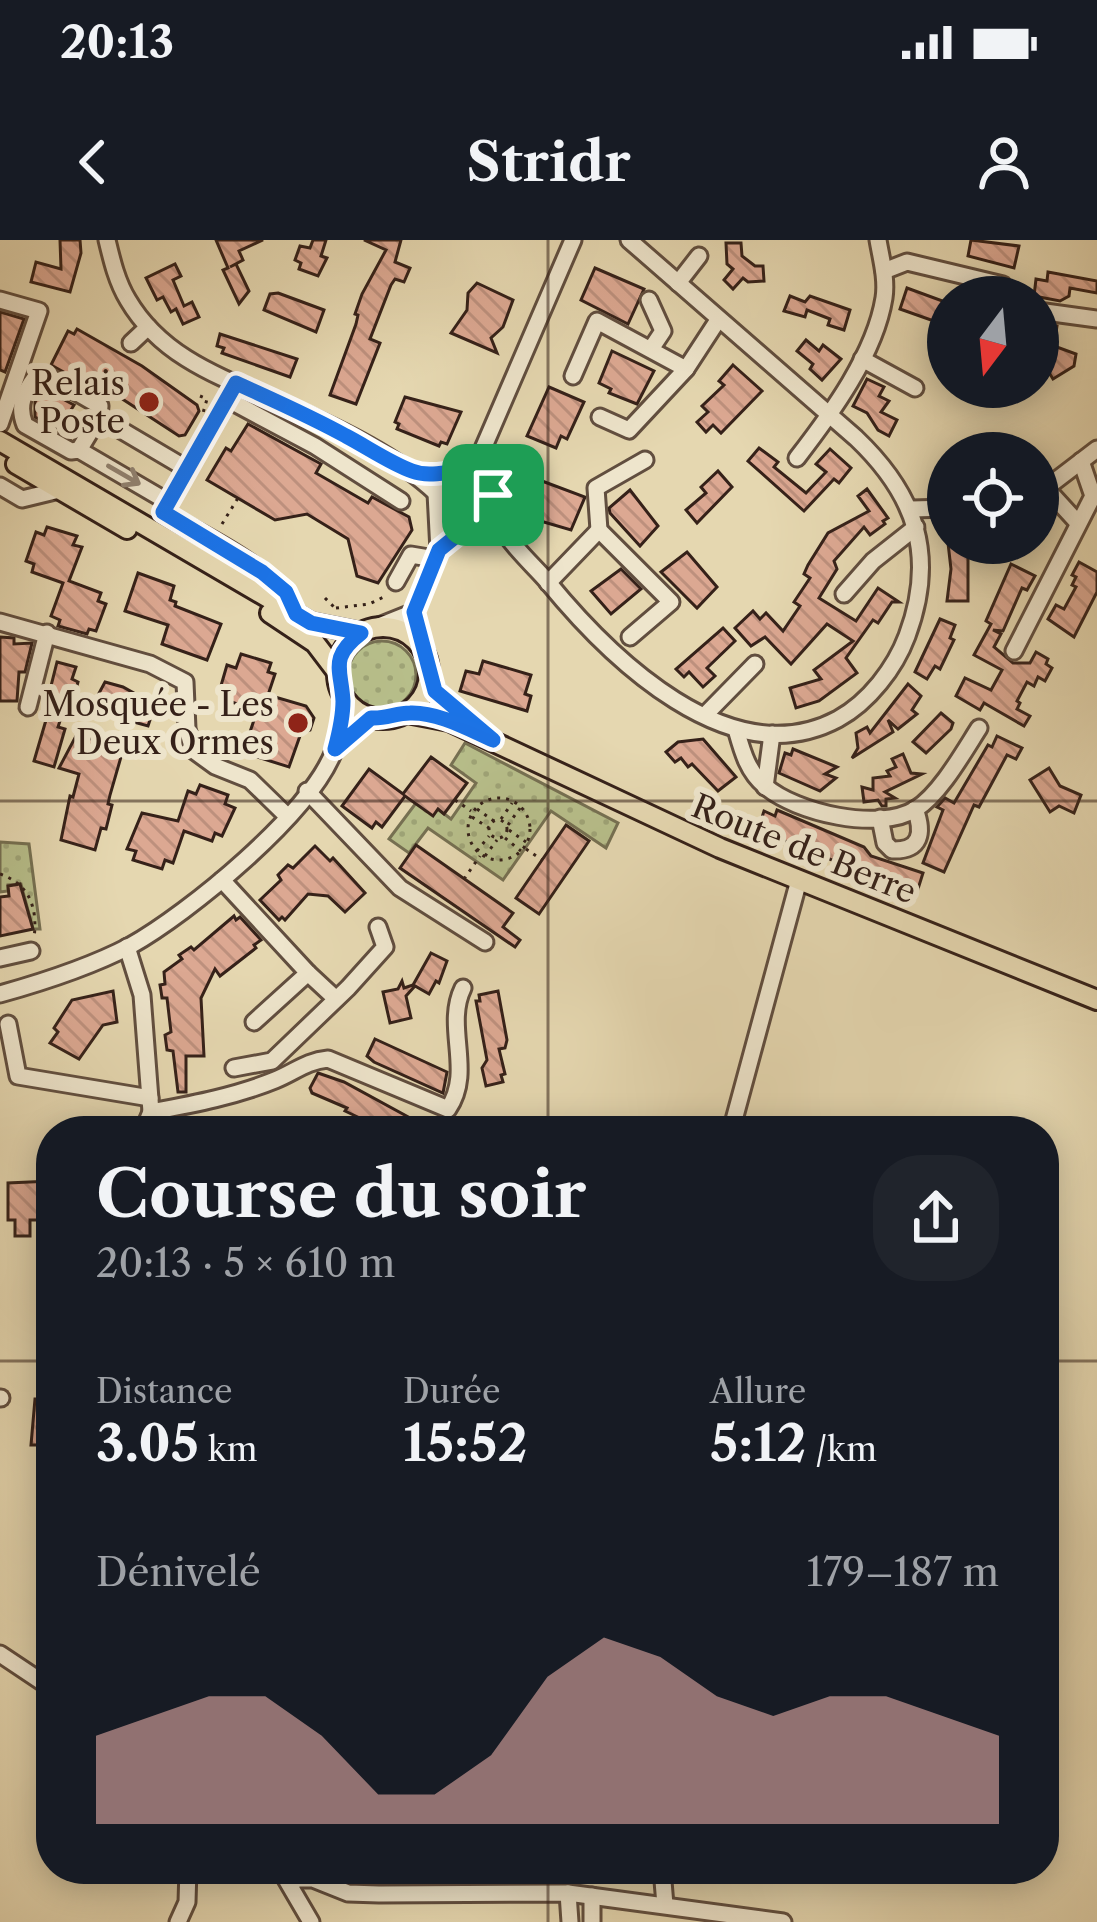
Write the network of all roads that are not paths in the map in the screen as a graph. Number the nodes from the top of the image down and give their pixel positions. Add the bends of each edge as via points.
1 (106, 240) edge
2 (573, 240) edge
3 (629, 240) edge
4 (878, 240) edge
5 (699, 256) dead end
6 (884, 271) junction
7 (966, 276) edge
8 (678, 283) junction
9 (0, 300) edge
10 (649, 300) dead end
11 (1059, 314) edge
12 (718, 320) junction
13 (1097, 320) edge
14 (148, 326) junction
15 (131, 343) dead end
16 (651, 349) junction
17 (862, 359) junction
18 (686, 369) junction
19 (573, 376) dead end
20 (236, 383) junction
21 (916, 388) dead end
22 (227, 399) junction
23 (5, 400) edge
24 (99, 417) junction
25 (600, 417) dead end
26 (828, 417) junction
27 (0, 424) edge
28 (0, 441) edge
29 (1097, 449) edge
30 (79, 450) junction
31 (482, 451) junction
32 (0, 455) edge
33 (797, 458) dead end
34 (645, 460) dead end
35 (1081, 461) junction
36 (187, 469) junction
37 (465, 470) junction
38 (415, 473) junction
39 (446, 476) junction
40 (1059, 477) edge
41 (483, 478) junction
42 (0, 486) edge
43 (59, 490) junction
44 (436, 493) junction
45 (401, 501) dead end
46 (168, 502) junction
47 (492, 505) junction
48 (1059, 505) edge
49 (912, 509) junction
50 (927, 509) edge
51 (439, 514) junction
52 (1078, 523) junction
53 (916, 527) junction
54 (474, 530) junction
55 (599, 530) junction
56 (505, 533) junction
57 (437, 555) junction
58 (397, 582) road end
59 (548, 583) junction
60 (844, 594) dead end
61 (414, 612) junction
62 (296, 614) junction
63 (0, 622) edge
64 (368, 630) junction
65 (46, 632) junction
66 (630, 637) dead end
67 (1014, 651) dead end
68 (423, 652) junction
69 (755, 664) dead end
70 (337, 672) junction
71 (429, 677) junction
72 (343, 697) junction
73 (28, 707) dead end
74 (407, 712) junction
75 (706, 714) junction
76 (371, 718) junction
77 (979, 728) dead end
78 (736, 729) junction
79 (772, 734) junction
80 (493, 740) junction
81 (335, 749) junction
82 (765, 787) junction
83 (307, 791) junction
84 (916, 809) junction
85 (287, 816) junction
86 (880, 818) junction
87 (222, 880) junction
88 (799, 880) junction
89 (379, 927) dead end
90 (485, 942) dead end
91 (127, 947) junction
92 (31, 951) road end
93 (0, 958) edge
94 (308, 973) junction
95 (463, 988) dead end
96 (0, 994) edge
97 (336, 999) junction
98 (1097, 1000) edge
99 (254, 1022) dead end
100 (8, 1024) dead end
101 (234, 1069) dead end
102 (151, 1105) junction
103 (148, 1116) edge
104 (735, 1116) edge
105 (0, 1654) edge
106 (36, 1678) edge
107 (188, 1884) edge
108 (291, 1884) edge
109 (326, 1884) edge
110 (663, 1884) edge
111 (568, 1893) junction
112 (592, 1896) junction
113 (665, 1905) junction
114 (715, 1916) edge
115 (178, 1922) edge
116 (311, 1922) edge
117 (570, 1922) edge
118 (592, 1922) edge
119 (783, 1922) edge

1 - 14 street via 129,301
2 - 31 street
3 - 8 street
4 - 6 street
5 - 8 street
6 - 7 street via 908,262
6 - 17 street via 885,297
8 - 12 street
9 - 23 street via 39,311
10 - 16 street via 663,332
11 - 13 street
12 - 18 street
12 - 26 street
14 - 15 street
14 - 20 street via 190,362
16 - 18 street
16 - 19 street via 597,321
17 - 21 street
17 - 26 street
18 - 25 street via 629,430
20 - 22 street
20 - 38 street
22 - 36 street
22 - 45 street
23 - 27 street
24 - 30 street
24 - 30 street via 100,406 48,376 27,388 26,425
24 - 36 street
26 - 33 street
26 - 49 street via 881,462
28 - 62 main road
29 - 35 street
30 -> 46 street
31 - 37 street
31 - 41 street
32 - 43 main road
34 - 55 street via 596,488
35 - 40 street
35 - 52 street via 1093,496
36 - 46 street
37 - 39 street
37 - 41 street
38 - 39 street
38 - 44 street
39 - 44 street
41 - 47 street
42 - 43 street via 22,499
43 - 70 main road via 285,622
44 - 51 street
46 - 62 street via 163,512 262,572 286,592
47 - 54 street
47 - 56 street
48 - 52 street
49 - 50 street
49 - 53 street
51 - 54 street
51 - 57 street
52 - 67 street
53 - 60 street
53 - 79 street via 916,610 894,662 840,718
54 - 56 street
54 - 57 street
55 - 59 street
55 - 66 street via 670,602
56 - 59 street
57 - 58 street via 411,555
57 - 61 street
59 - 75 street via 614,655
61 - 64 street
61 - 68 street
62 - 64 main road via 326,628
63 - 65 street
64 - 68 main road via 402,632
64 - 70 main road via 340,656
65 - 73 street
65 - 85 street via 185,682 194,750 250,780
68 - 71 main road
69 - 75 street
70 - 72 main road
71 - 74 main road
71 - 80 main road, Route de Berre
72 - 76 main road
72 - 81 street
74 - 76 main road
74 - 80 main road, Route de Berre
75 - 78 street
76 - 81 street
77 - 84 street
78 - 79 street
78 - 82 street via 746,763
79 - 82 street
80 - 88 main road, Route de Berre
81 - 83 street
82 - 86 street via 846,820
83 - 85 street
83 - 90 street via 400,889
84 - 86 street
84 - 86 street via 921,836 906,850 885,843
85 - 87 street
87 - 91 street
87 - 94 street
88 - 98 main road, Route de Berre
88 - 104 street
89 - 97 street via 385,947
91 - 96 street
91 - 102 street via 142,995
92 - 93 street
94 - 97 street
94 - 99 street
95 - 102 street via 454,1007 461,1074 448,1109 328,1059 232,1094
97 - 101 street via 272,1060
100 - 102 street via 18,1076
102 - 103 street
105 - 106 street
107 - 115 street
108 - 116 street
109 - 111 street via 348,1893
110 - 113 street
111 - 112 street
111 - 117 street
112 - 113 street
112 - 118 street
113 - 114 street
114 - 119 street

